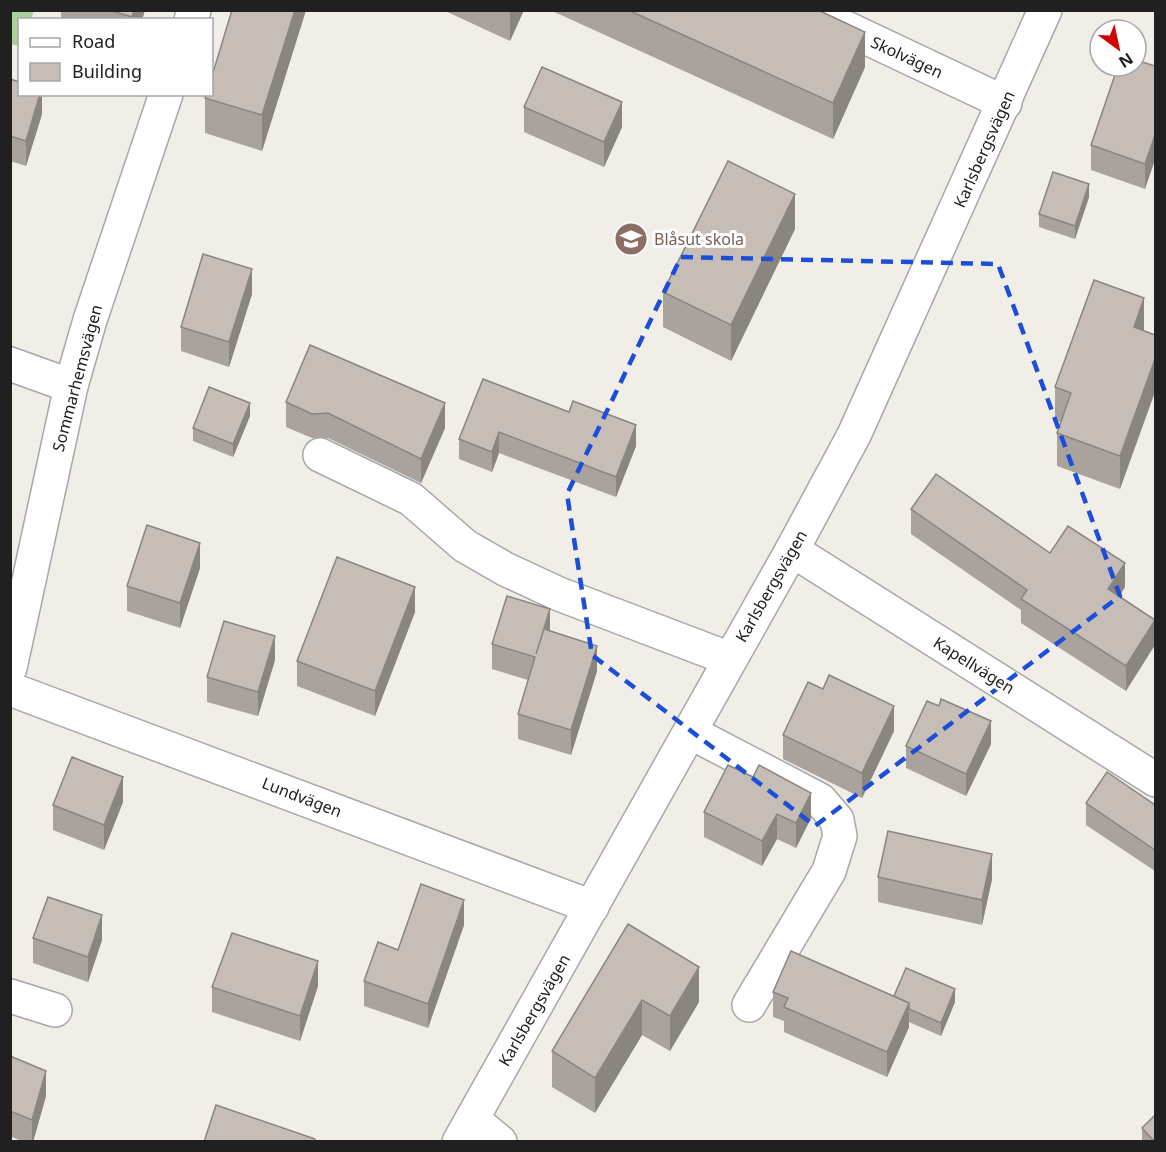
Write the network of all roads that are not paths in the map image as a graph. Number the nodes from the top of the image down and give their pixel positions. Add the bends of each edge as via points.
1 (808, 10) edge
2 (1045, 10) edge
3 (165, 96) edge
4 (1005, 103) junction
5 (10, 364) edge
6 (71, 386) junction
7 (320, 454) dead end
8 (792, 550) junction
9 (730, 659) junction
10 (10, 668) edge
11 (10, 688) edge
12 (690, 732) junction
13 (1155, 780) edge
14 (592, 907) junction
15 (10, 996) edge
16 (749, 1005) dead end
17 (55, 1010) dead end
18 (466, 1130) edge
19 (500, 1142) edge

1 - 4 street, Skolvägen
2 - 4 street, Karlsbergsvägen
3 - 6 street, Sommarhemsvägen
4 - 8 street, Karlsbergsvägen via 880,381
5 - 6 street
6 - 10 street, Sommarhemsvägen
7 - 9 street via 411,499 465,546 505,569 559,594
8 - 9 street, Karlsbergsvägen
8 - 13 street, Kapellvägen
9 - 12 street, Karlsbergsvägen
11 - 14 street, Lundvägen
12 - 14 street, Karlsbergsvägen
12 - 16 street via 820,800 837,820 840,836 829,871
14 - 18 street, Karlsbergsvägen
15 - 17 street
18 - 19 street

